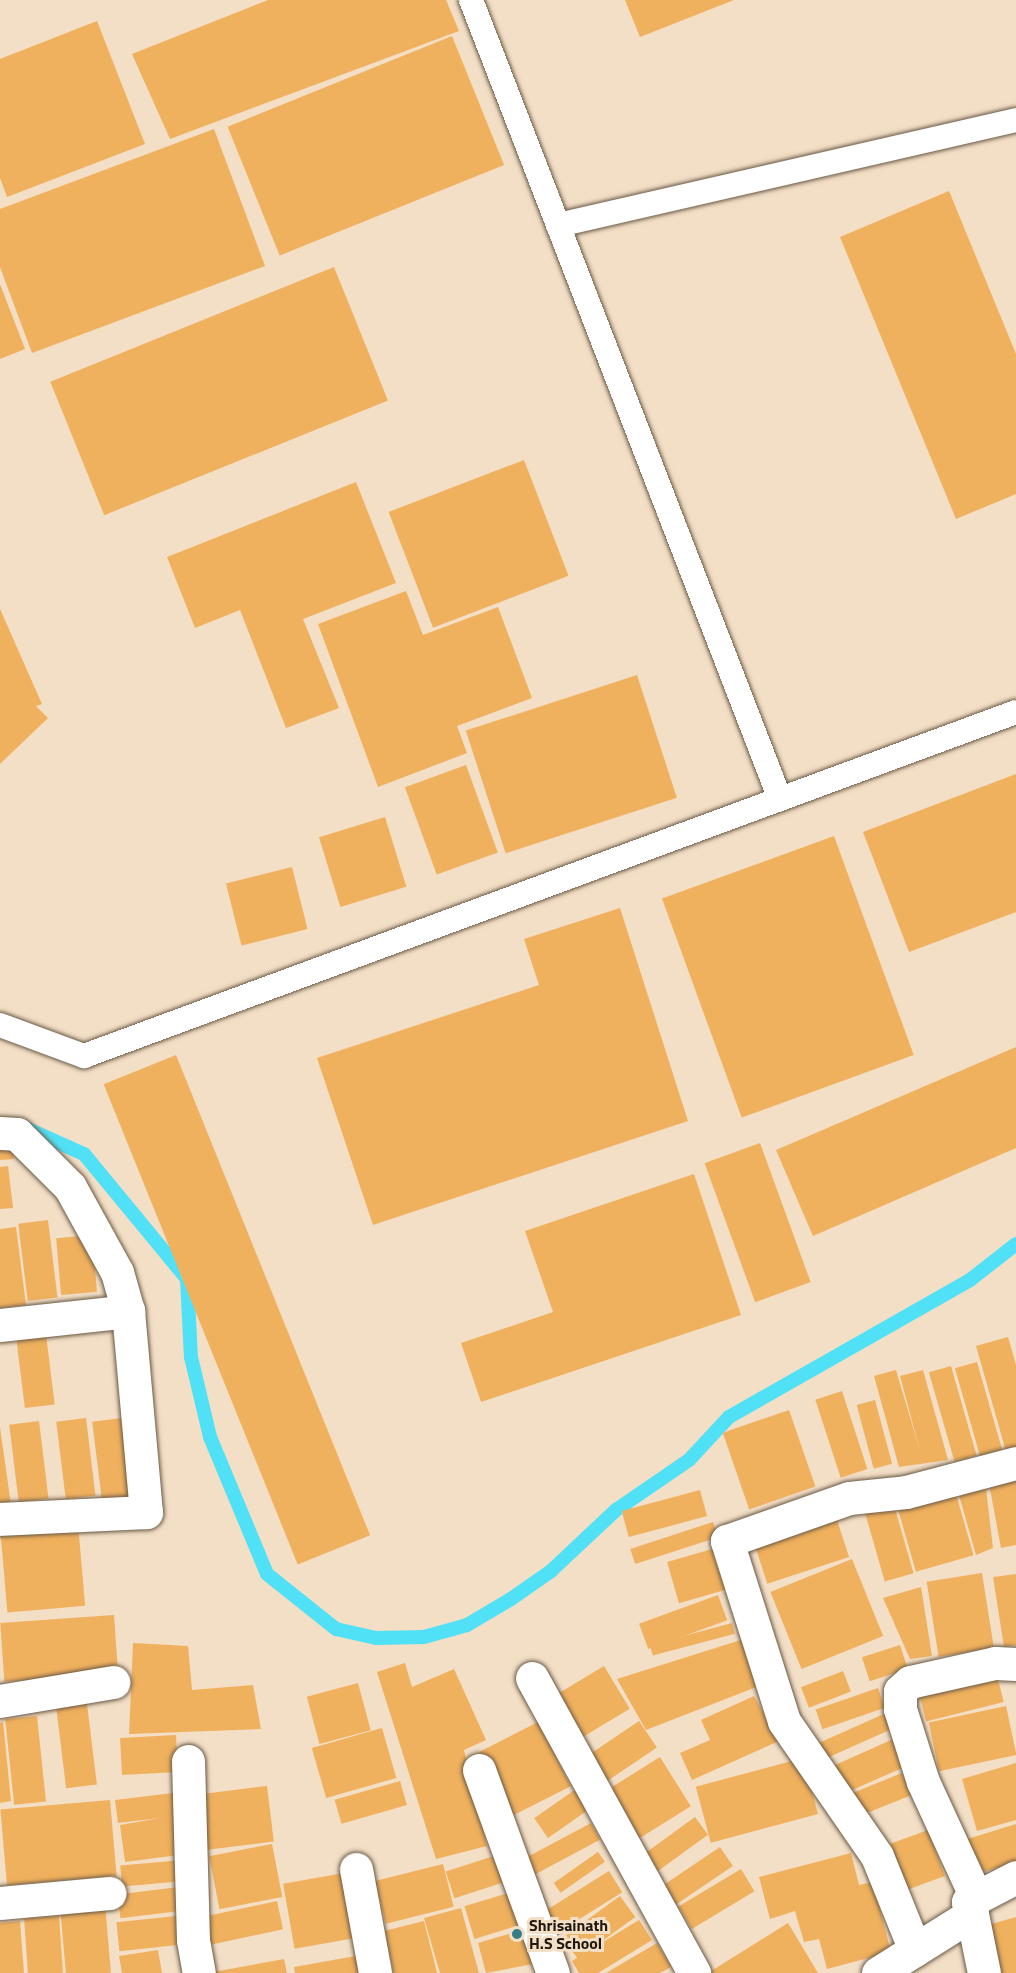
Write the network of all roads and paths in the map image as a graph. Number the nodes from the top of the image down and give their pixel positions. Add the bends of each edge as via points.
1 (471, 0) edge
2 (1016, 121) edge
3 (558, 225) junction
4 (1016, 712) edge
5 (780, 800) junction
6 (0, 1025) edge
7 (0, 1133) edge
8 (128, 1311) junction
9 (0, 1325) edge
10 (1016, 1463) edge
11 (0, 1519) edge
12 (1016, 1664) edge
13 (532, 1678) dead end
14 (113, 1682) dead end
15 (0, 1701) edge
16 (188, 1761) dead end
17 (479, 1770) dead end
18 (356, 1869) dead end
19 (1016, 1876) edge
20 (110, 1893) dead end
21 (0, 1902) edge
22 (974, 1906) junction
23 (915, 1950) junction
24 (199, 1973) edge
25 (375, 1973) edge
26 (553, 1973) edge
27 (694, 1973) edge
28 (878, 1973) edge
29 (984, 1973) edge

1 - 3 lane
2 - 3 lane
3 - 5 lane
4 - 5 lane
5 - 6 lane via 84,1056
7 - 8 street via 17,1134 70,1187 117,1272
8 - 9 street
8 - 11 street via 146,1512
10 - 23 street via 906,1492 849,1498 727,1541 784,1721 877,1856
12 - 22 street via 995,1663 916,1680 900,1691 900,1709 922,1782
13 - 27 street
14 - 15 street
16 - 24 street via 193,1940
17 - 26 street
18 - 25 street
19 - 22 street
20 - 21 street
22 - 23 street
22 - 29 street
23 - 28 street

